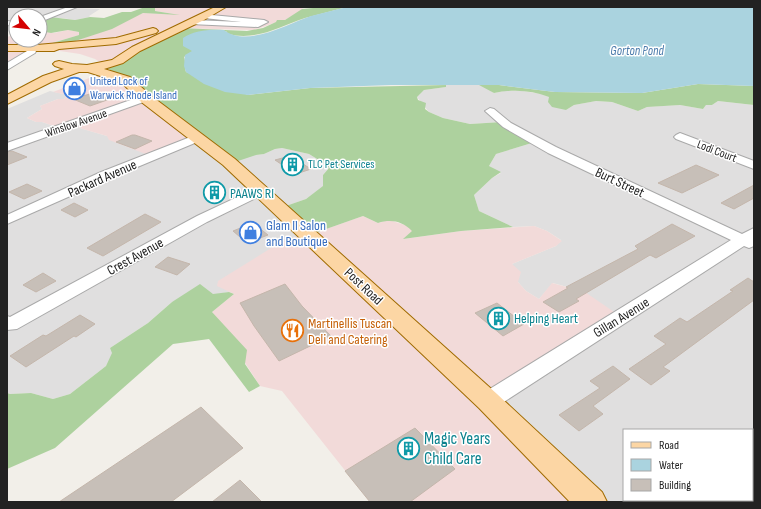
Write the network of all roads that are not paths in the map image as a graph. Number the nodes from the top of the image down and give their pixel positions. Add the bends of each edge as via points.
1 (74, 7) edge
2 (211, 7) edge
3 (222, 7) edge
4 (204, 16) junction
5 (48, 17) edge
6 (237, 21) junction
7 (193, 22) junction
8 (180, 23) junction
9 (258, 25) dead end
10 (98, 47) junction
11 (7, 48) edge
12 (86, 48) junction
13 (36, 49) junction
14 (125, 57) junction
15 (59, 62) junction
16 (7, 67) edge
17 (84, 68) junction
18 (126, 80) junction
19 (7, 92) edge
20 (145, 98) junction
21 (7, 100) edge
22 (490, 111) dead end
23 (680, 137) dead end
24 (198, 138) junction
25 (7, 147) edge
26 (754, 165) edge
27 (260, 190) junction
28 (7, 220) edge
29 (750, 239) edge
30 (9, 323) edge
31 (488, 401) junction
32 (592, 502) edge

1 - 5 street
2 - 8 main road
3 - 4 main road, Post Road
4 - 6 street
4 - 7 main road, Post Road
6 - 7 street via 227,25
6 - 9 street via 231,27
7 - 14 main road, Post Road
8 - 10 main road via 144,39
8 - 13 main road via 121,40
10 - 12 main road
10 - 14 main road via 123,50 127,52
11 - 13 main road
12 - 13 main road
12 - 15 main road via 68,53
13 - 15 main road, Post Road
13 - 16 street
14 - 17 main road, Post Road via 108,65
14 - 18 main road via 122,67
15 - 17 main road, Post Road via 63,66
15 - 19 main road
17 - 18 main road, Post Road
17 - 21 main road via 48,79
18 - 20 main road, Post Road
20 - 24 main road, Post Road
20 - 25 street, Winslow Avenue
22 - 29 street, Burt Street via 507,125 552,150
23 - 26 street, Lodi Court
24 - 27 main road, Post Road
24 - 28 street, Packard Avenue via 113,172
27 - 30 street, Crest Avenue
27 - 31 main road, Post Road
29 - 31 street, Gillan Avenue
31 - 32 main road, Post Road

